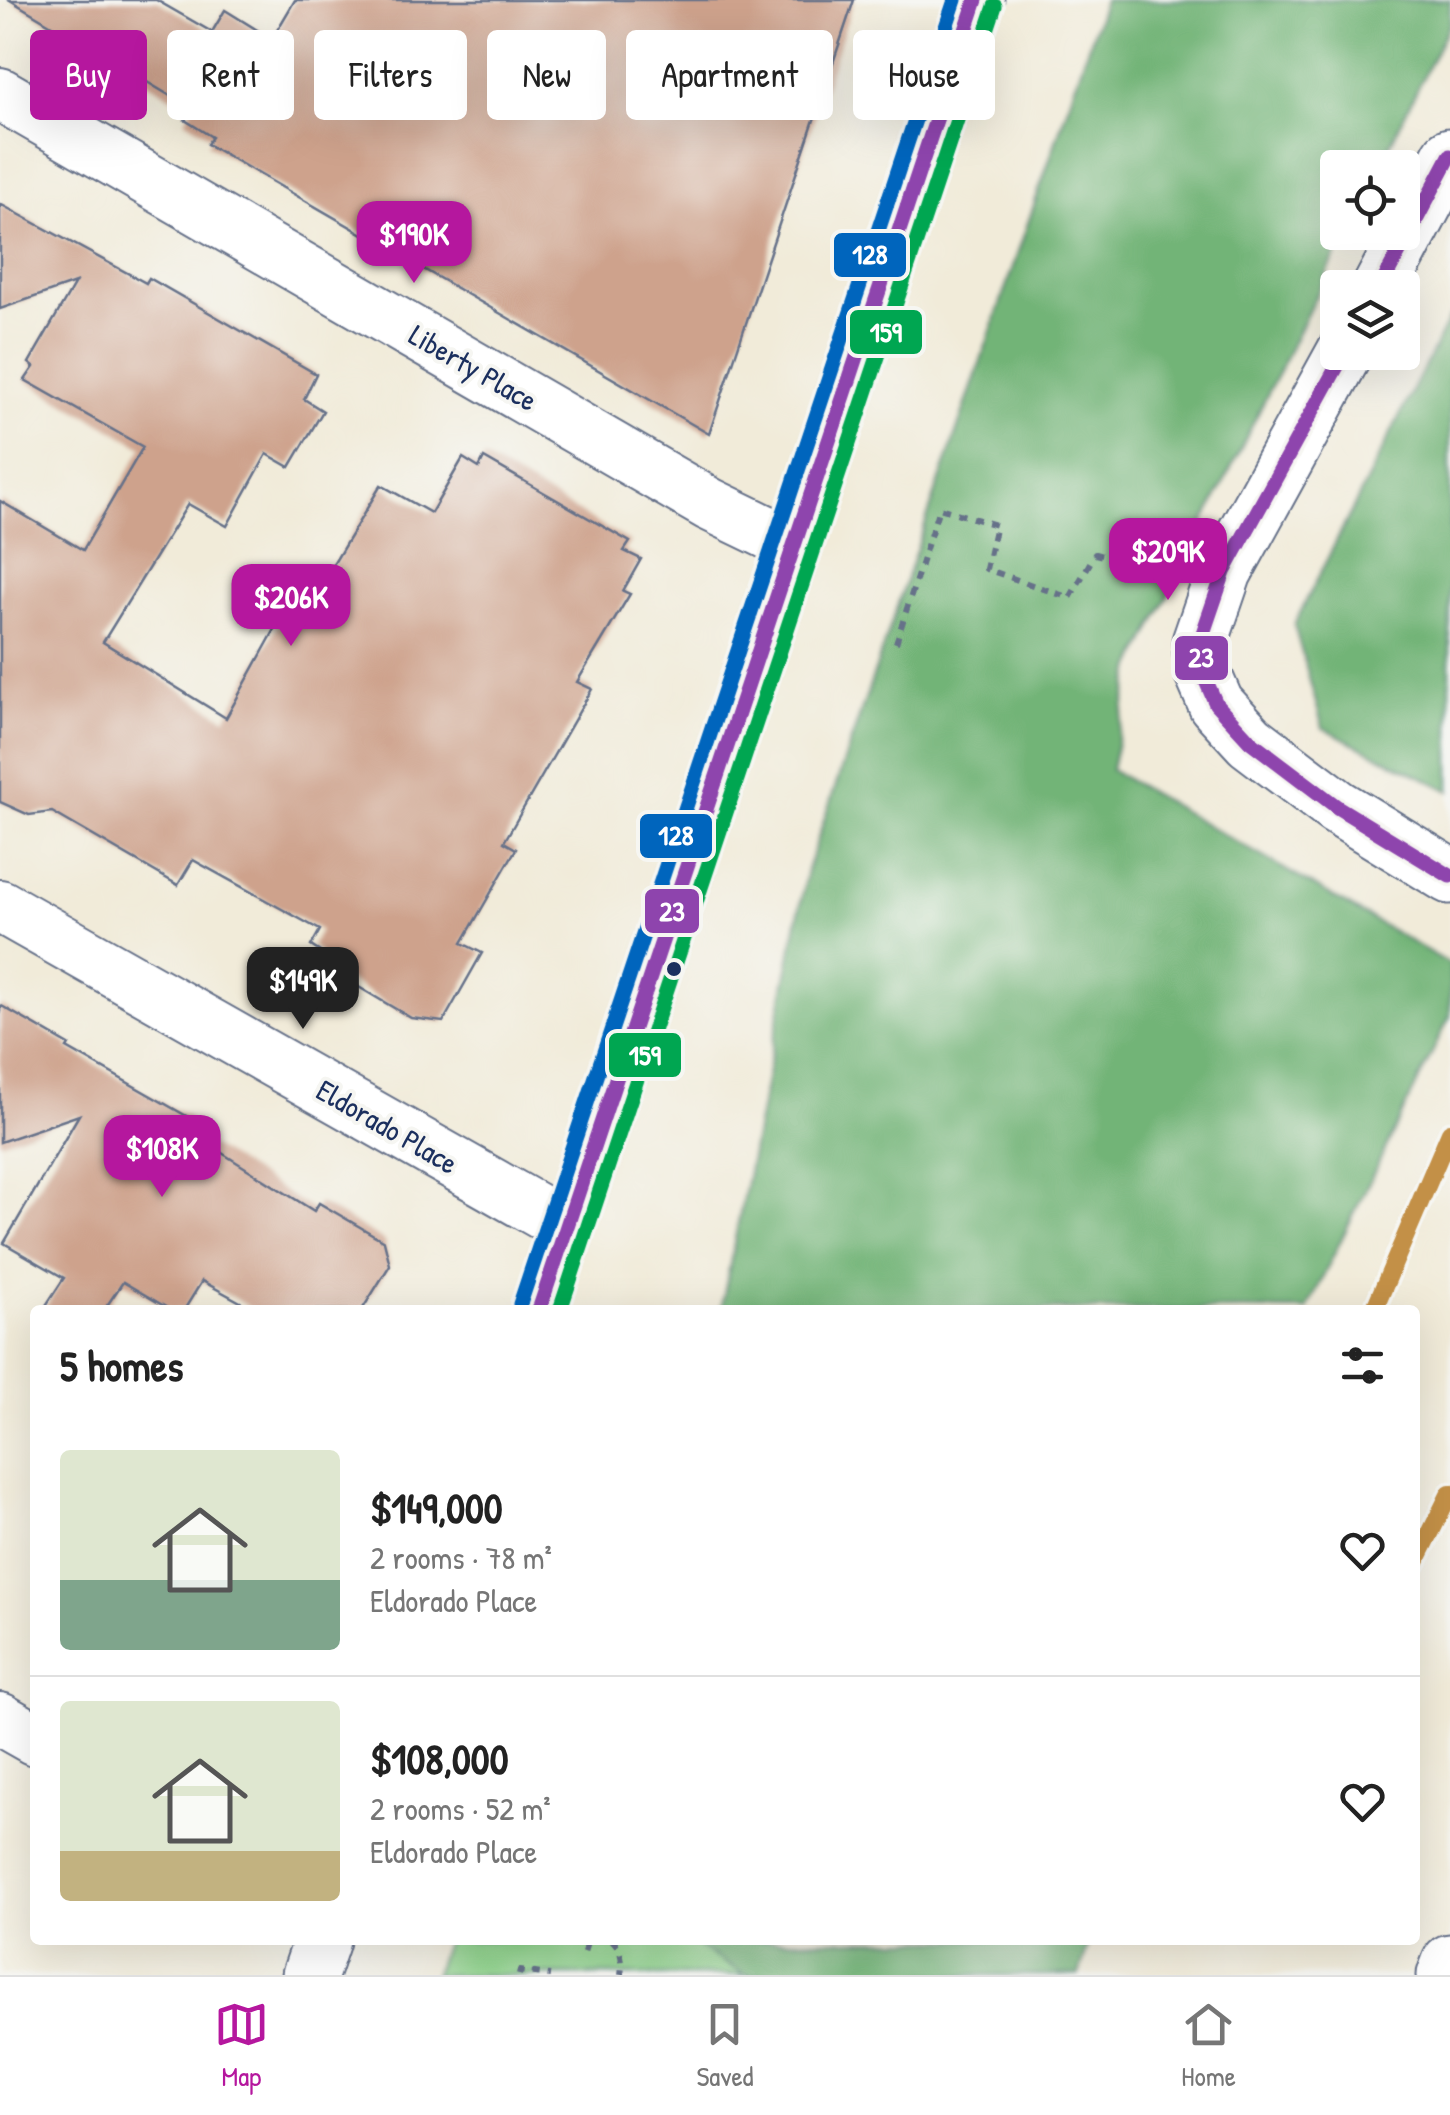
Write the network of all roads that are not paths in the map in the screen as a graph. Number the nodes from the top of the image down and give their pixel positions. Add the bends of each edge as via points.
1 (976, 0) edge
2 (0, 94) edge
3 (1450, 156) edge
4 (1390, 270) edge
5 (1335, 370) edge
6 (794, 545) junction
7 (1450, 876) edge
8 (0, 906) edge
9 (567, 1227) junction
10 (541, 1305) edge
11 (0, 1719) edge
12 (30, 1736) edge
13 (320, 1945) edge
14 (1450, 1962) edge
15 (310, 1975) edge
16 (1445, 1975) edge

1 - 6 main road
2 - 6 street, Liberty Place via 709,504
3 - 4 main road
5 - 7 main road via 1224,572 1200,642 1203,674 1216,704 1250,742 1337,807
6 - 9 main road
8 - 9 street, Eldorado Place
9 - 10 main road
11 - 12 street
13 - 15 main road
14 - 16 main road

